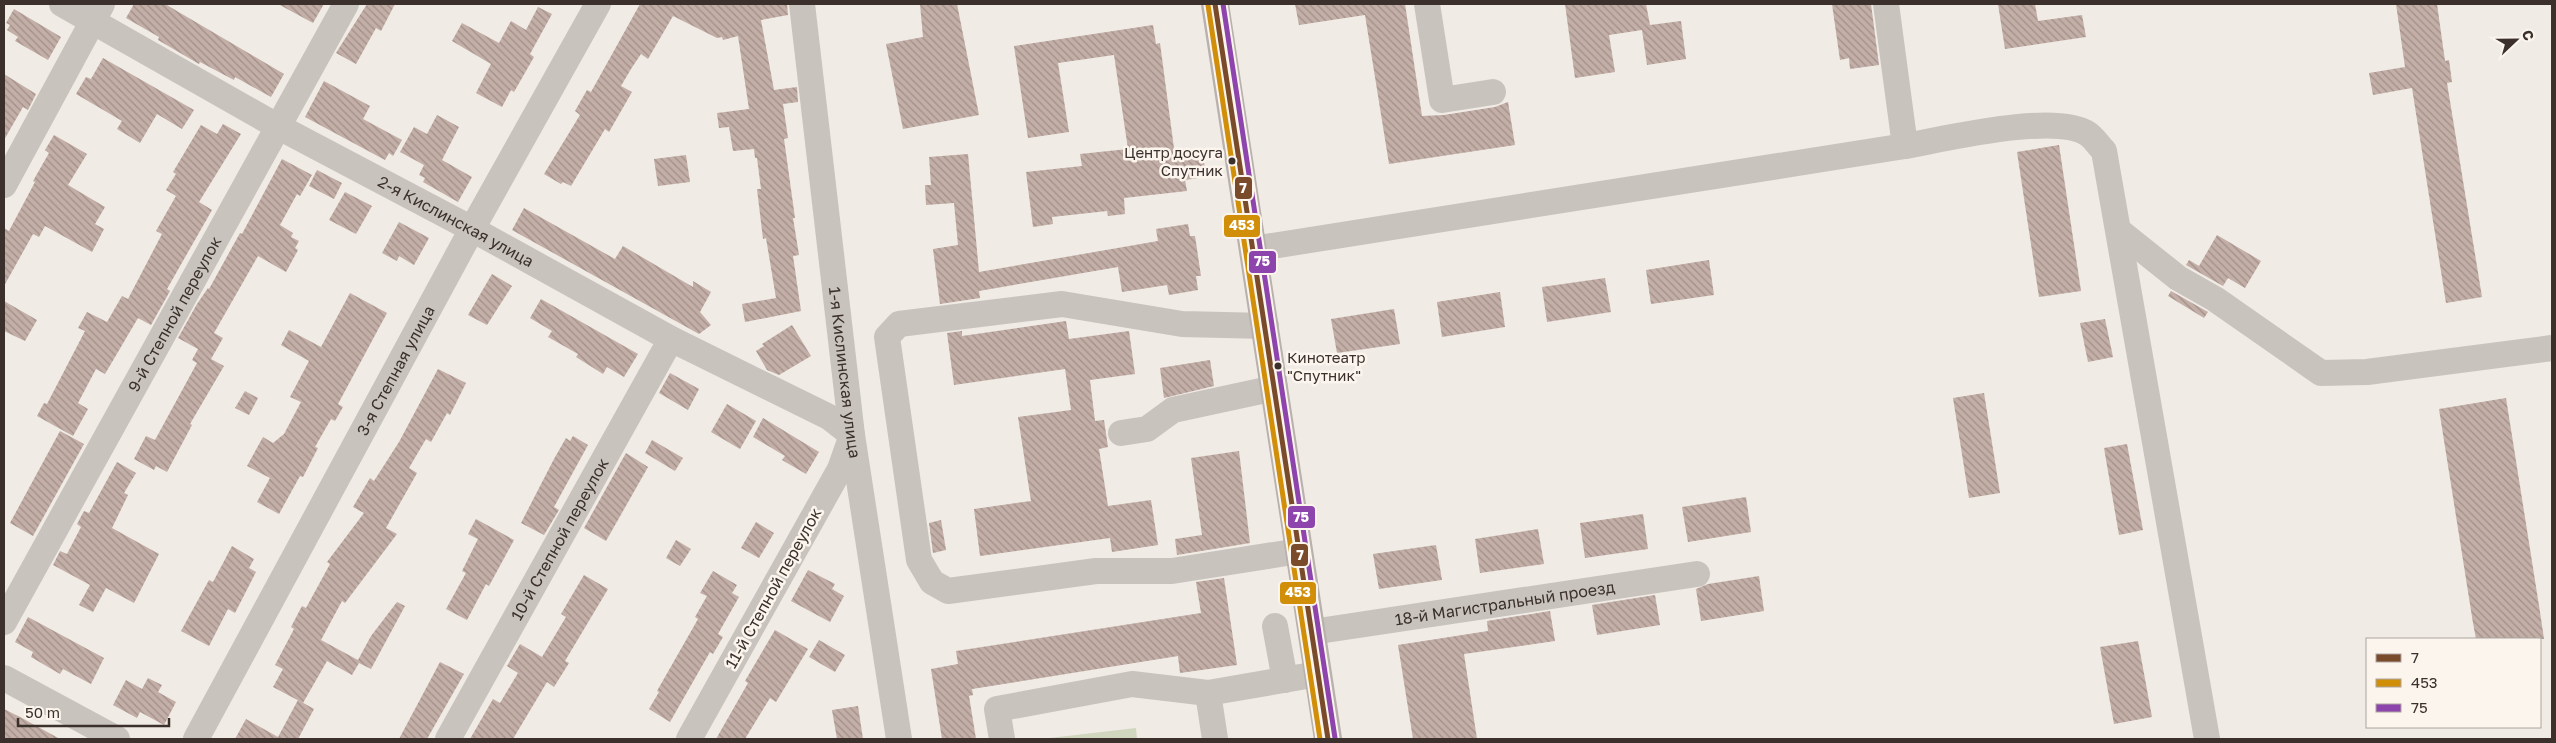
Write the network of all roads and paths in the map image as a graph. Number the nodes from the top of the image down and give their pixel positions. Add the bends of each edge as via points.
1 (62, 4) edge
2 (346, 4) edge
3 (598, 4) edge
4 (802, 4) edge
5 (1215, 4) edge
6 (1427, 4) edge
7 (1886, 4) edge
8 (97, 12) edge
9 (1493, 92) dead end
10 (277, 126) junction
11 (1905, 146) junction
12 (4, 185) edge
13 (472, 229) junction
14 (2119, 231) junction
15 (1253, 249) junction
16 (1266, 326) junction
17 (671, 338) junction
18 (2552, 348) edge
19 (1275, 388) junction
20 (1121, 433) dead end
21 (852, 435) junction
22 (1300, 551) junction
23 (1696, 574) dead end
24 (4, 622) edge
25 (1275, 626) dead end
26 (1312, 632) junction
27 (1318, 674) junction
28 (4, 678) edge
29 (1285, 680) junction
30 (1208, 693) junction
31 (117, 739) edge
32 (196, 739) edge
33 (448, 739) edge
34 (688, 739) edge
35 (899, 739) edge
36 (1002, 739) edge
37 (1215, 739) edge
38 (1328, 739) edge
39 (2207, 739) edge

1 - 8 street, 2-я Кислинская улица
2 - 10 street, 9-й Степной переулок
3 - 13 street, 3-я Степная улица
4 - 21 street, 1-я Кислинская улица
5 - 15 main road
6 - 9 street via 1442,100
7 - 11 street
8 - 10 street, 2-я Кислинская улица
8 - 12 street
10 - 13 street, 2-я Кислинская улица
10 - 24 street, 9-й Степной переулок
11 - 14 street via 2050,124 2087,134 2104,151
11 - 15 street
13 - 17 street, 2-я Кислинская улица
13 - 32 street, 3-я Степная улица
14 - 18 street via 2178,278 2322,373 2367,372
14 - 39 street
15 - 16 main road
16 - 19 main road
16 - 22 street via 1182,324 1062,304 899,324 887,337 920,560 932,582 948,592 1096,572 1172,571
17 - 21 street, 2-я Кислинская улица via 829,417
17 - 33 street, 10-й Степной переулок
19 - 20 street via 1173,410 1147,428
19 - 22 main road
21 - 34 street, 11-й Степной переулок via 840,469
21 - 35 street, 1-я Кислинская улица
22 - 26 main road
23 - 26 street, 18-й Магистральный проезд
25 - 29 street
26 - 27 main road
27 - 29 street
27 - 38 main road
28 - 31 street
29 - 30 street
30 - 36 street via 1132,684 997,709
30 - 37 street

